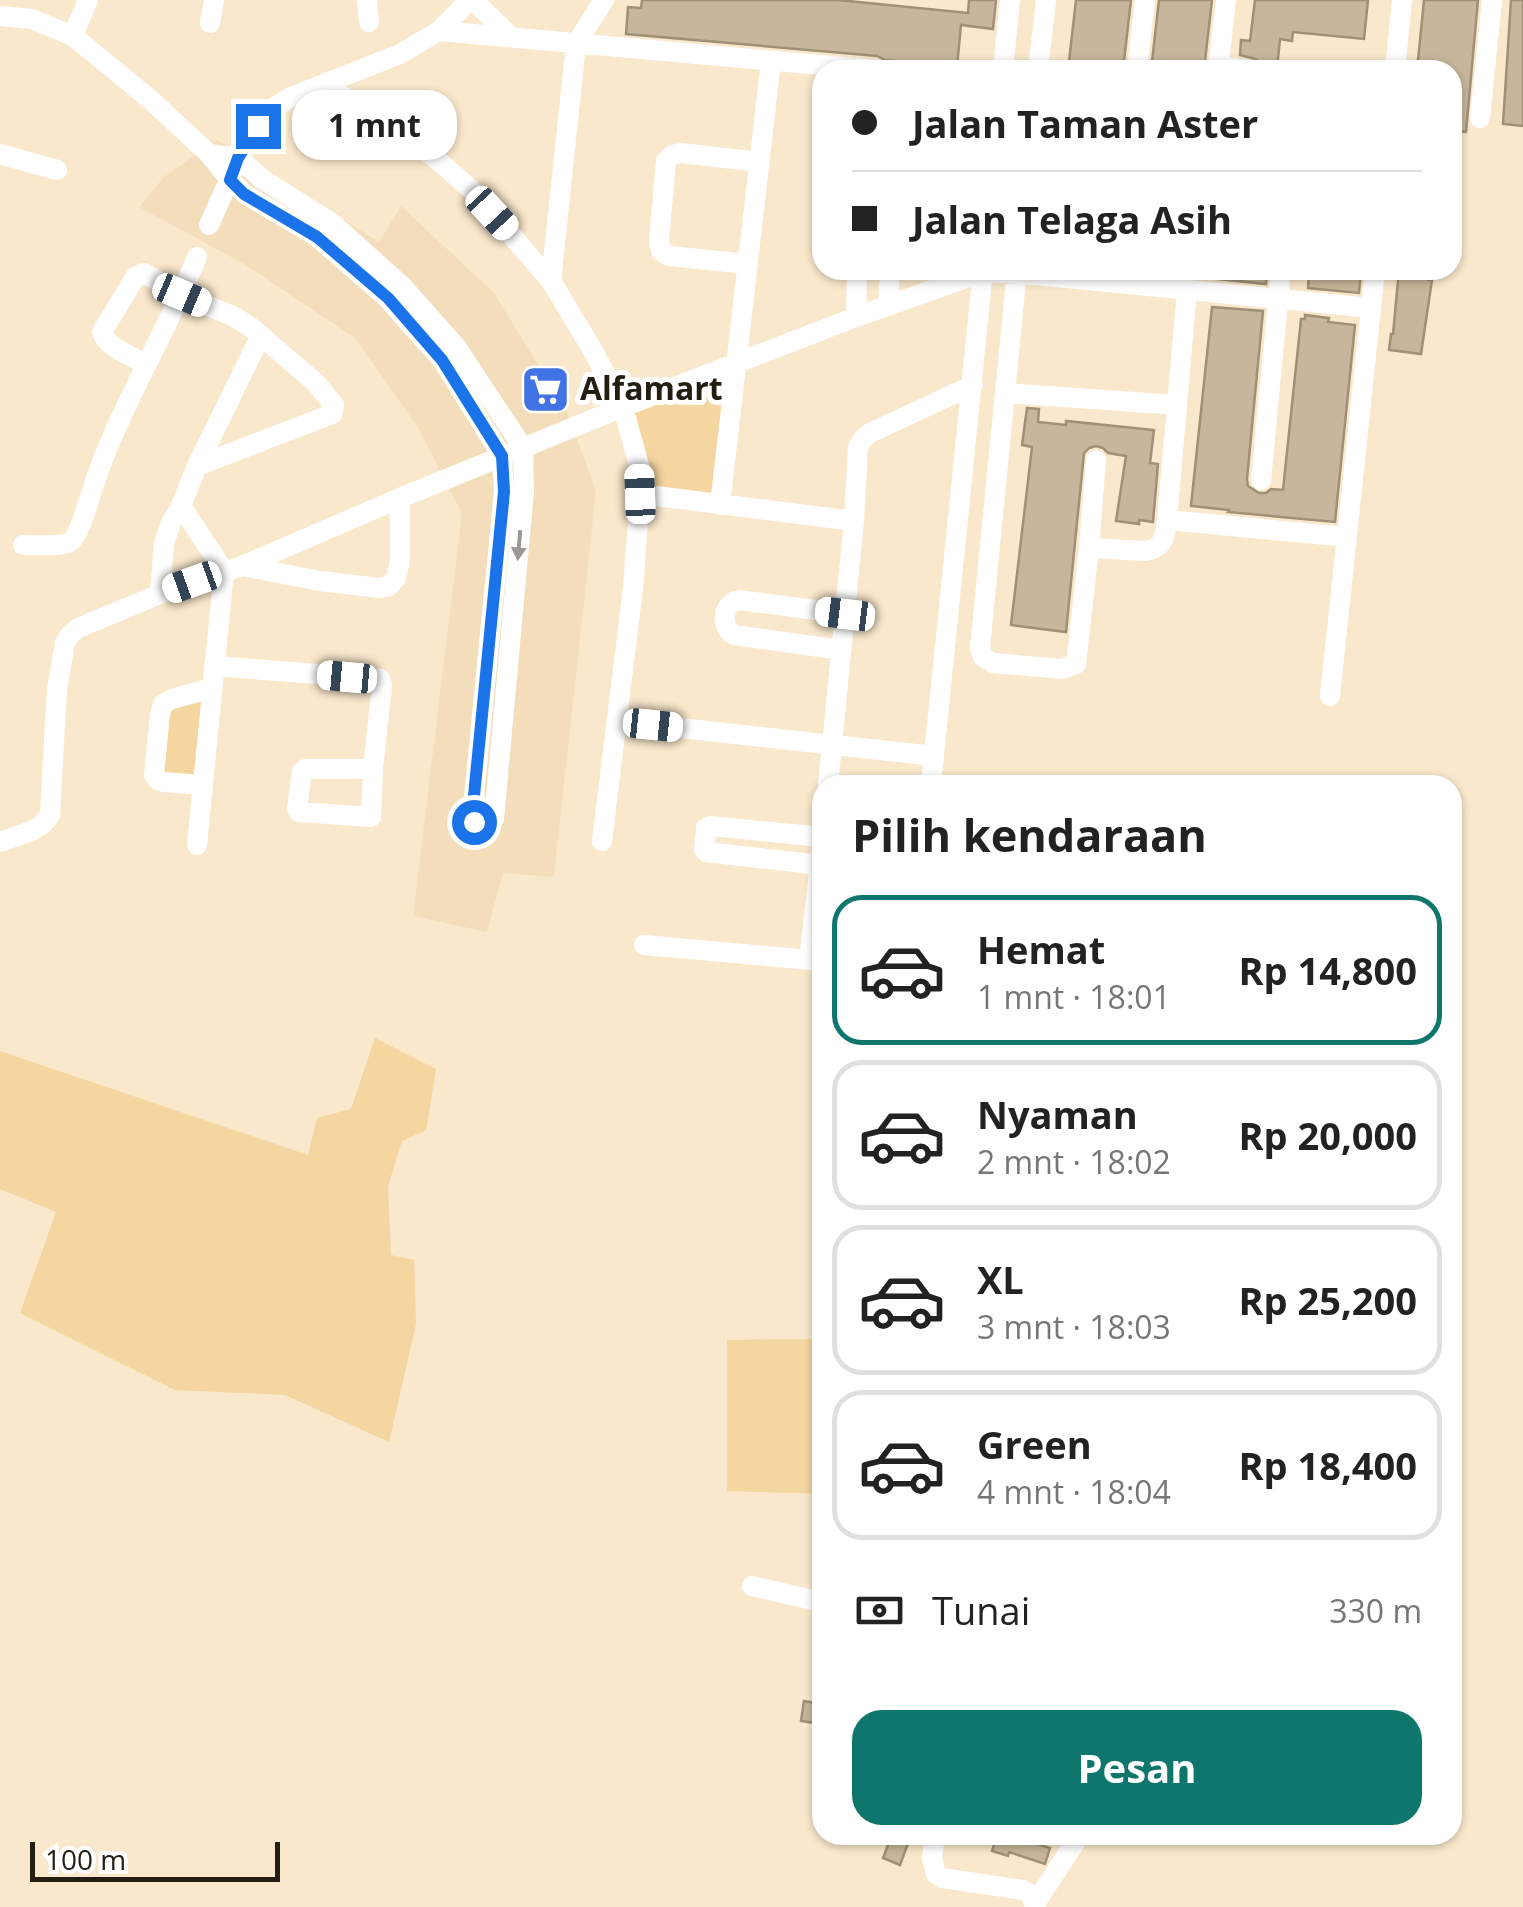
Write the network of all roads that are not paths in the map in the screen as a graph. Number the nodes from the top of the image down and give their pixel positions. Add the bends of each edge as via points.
1 (88, 0) edge
2 (214, 0) edge
3 (367, 0) edge
4 (471, 0) edge
5 (604, 0) edge
6 (1010, 0) edge
7 (1046, 0) edge
8 (1145, 0) edge
9 (1226, 0) edge
10 (1402, 0) edge
11 (1492, 0) edge
12 (0, 19) edge
13 (368, 22) dead end
14 (210, 24) dead end
15 (439, 31) junction
16 (74, 36) junction
17 (510, 36) junction
18 (576, 44) junction
19 (1004, 60) edge
20 (1039, 60) edge
21 (1138, 60) edge
22 (1219, 60) edge
23 (1396, 60) edge
24 (771, 61) junction
25 (812, 65) edge
26 (324, 86) junction
27 (1480, 118) dead end
28 (0, 154) edge
29 (209, 154) junction
30 (238, 158) junction
31 (760, 162) junction
32 (57, 170) dead end
33 (230, 180) junction
34 (208, 225) dead end
35 (197, 257) dead end
36 (748, 264) junction
37 (857, 280) edge
38 (889, 280) edge
39 (959, 280) edge
40 (982, 280) edge
41 (1015, 280) edge
42 (1131, 280) edge
43 (1280, 280) edge
44 (1373, 280) edge
45 (551, 281) junction
46 (1187, 290) junction
47 (182, 295) junction
48 (1278, 299) junction
49 (888, 306) junction
50 (1370, 308) junction
51 (856, 317) junction
52 (261, 336) junction
53 (738, 362) junction
54 (146, 364) junction
55 (972, 385) junction
56 (1006, 393) junction
57 (1177, 405) junction
58 (623, 407) junction
59 (523, 448) junction
60 (502, 456) junction
61 (1096, 460) dead end
62 (197, 466) junction
63 (1261, 480) dead end
64 (640, 494) junction
65 (400, 498) junction
66 (720, 505) junction
67 (181, 506) junction
68 (1167, 520) junction
69 (854, 521) junction
70 (1347, 537) junction
71 (24, 545) dead end
72 (1090, 548) junction
73 (233, 568) junction
74 (160, 594) junction
75 (845, 614) junction
76 (841, 650) junction
77 (214, 666) junction
78 (212, 688) junction
79 (1330, 696) dead end
80 (617, 721) junction
81 (832, 744) junction
82 (934, 756) junction
83 (373, 769) dead end
84 (829, 775) edge
85 (932, 775) edge
86 (203, 785) junction
87 (812, 835) edge
88 (0, 842) edge
89 (602, 842) dead end
90 (197, 845) dead end
91 (812, 856) edge
92 (644, 945) dead end
93 (812, 961) edge
94 (752, 1586) dead end
95 (812, 1600) edge
96 (934, 1845) edge
97 (1074, 1845) edge
98 (1036, 1904) edge

1 - 16 street
2 - 14 street
3 - 13 street
4 - 15 street
4 - 17 street
5 - 18 street
6 - 19 street
7 - 20 street
8 - 21 street
9 - 22 street
10 - 23 street
11 - 27 street
12 - 16 street via 32,20
15 - 17 street
15 - 26 street
16 - 29 street
17 - 18 street
18 - 24 street
18 - 45 street
24 - 25 street
24 - 31 street
26 - 30 street via 267,112
26 - 45 street via 404,131 437,158
28 - 32 street
29 - 30 street
29 - 33 street
30 - 33 street
30 - 59 street via 334,224 402,286 456,348
31 - 36 street
31 - 36 street via 681,153 666,161 662,251
33 - 34 street
33 - 60 street via 317,237 388,298 442,360
35 - 47 street
36 - 53 street
37 - 51 street
38 - 49 street
39 - 49 street
40 - 55 street
41 - 56 street
42 - 46 street
43 - 48 street
44 - 50 street
45 - 58 street
46 - 48 street
46 - 57 street
47 - 52 street
47 - 54 street
47 - 54 street via 139,274 107,321 102,338
48 - 50 street
48 - 63 street
49 - 51 street
50 - 70 street
51 - 53 street
52 - 62 street
52 - 62 street via 328,396 332,414
53 - 58 street
53 - 66 street
54 - 71 street via 71,542
55 - 69 street via 863,439
55 - 82 street
56 - 57 street
56 - 72 street via 983,657 1062,670 1076,664
57 - 68 street
58 - 59 street
58 - 64 street
59 - 60 street
59 -> 60 street via 490,824 472,816
60 - 65 street
61 - 72 street
62 - 67 street
64 - 66 street
64 - 80 street
65 - 73 street
65 - 73 street via 400,561 389,586
66 - 69 street
67 - 73 street
67 - 74 street via 164,543
68 - 70 street
68 - 72 street via 1163,542 1154,550
69 - 75 street
70 - 79 street
73 - 74 street
73 - 77 street
74 - 88 street via 70,635 56,690 50,815 38,828
75 - 76 street
75 - 76 street via 739,600 727,607 724,624 734,635
76 - 81 street
77 - 78 street
77 - 83 street via 380,680
78 - 86 street
78 - 86 street via 163,704 154,776
80 - 81 street
80 - 89 street
81 - 82 street
81 - 84 street
82 - 85 street
86 - 90 street
87 - 91 street via 710,826 704,848
92 - 93 street
94 - 95 street
96 - 98 street via 942,1878 1023,1890
97 - 98 street

